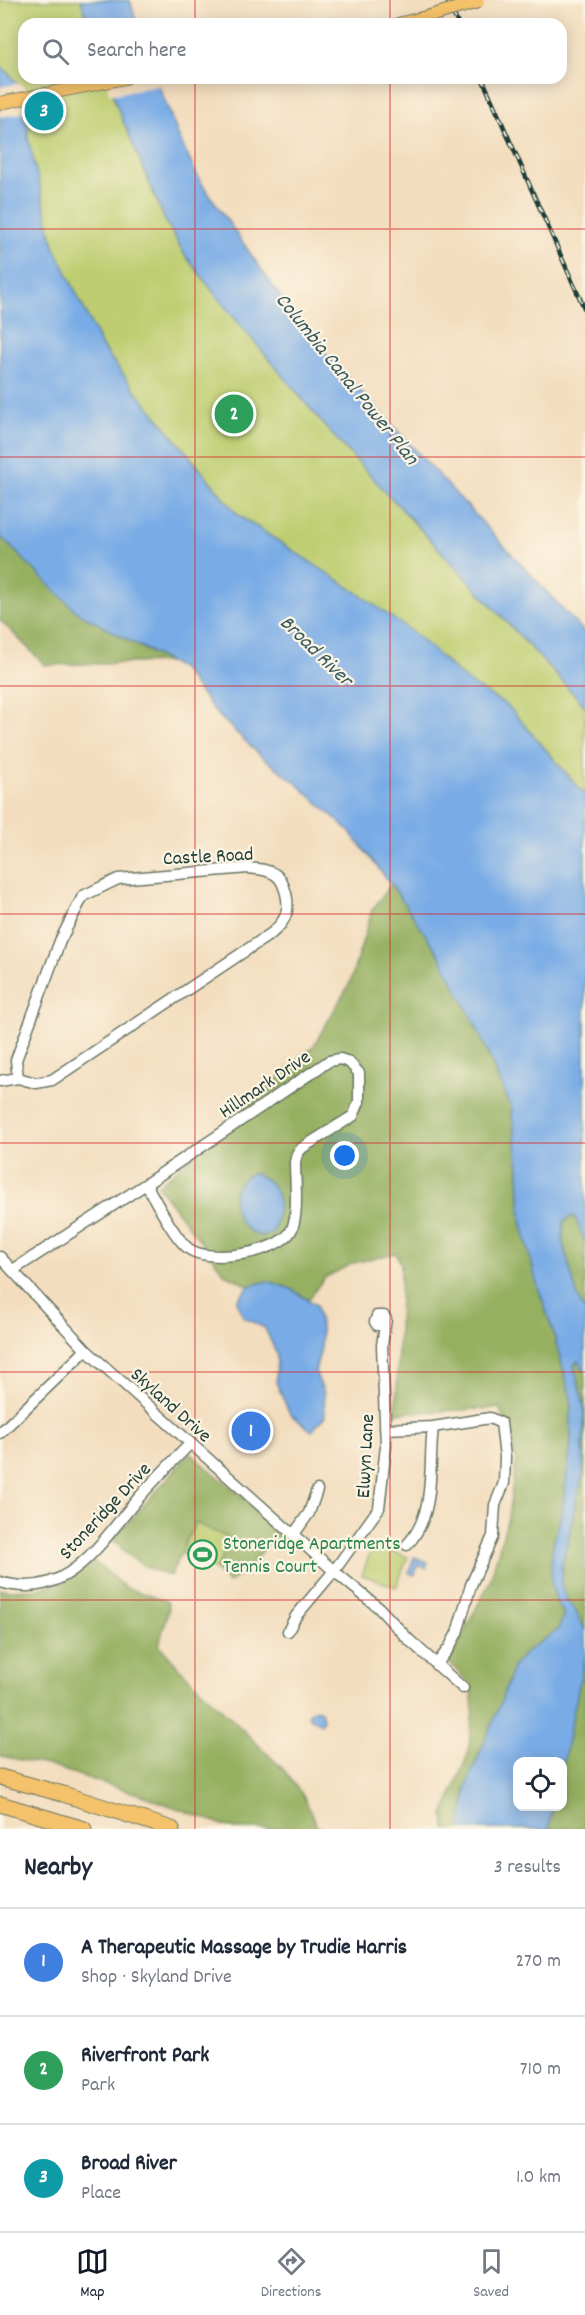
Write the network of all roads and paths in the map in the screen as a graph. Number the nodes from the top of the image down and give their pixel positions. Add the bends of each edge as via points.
1 (481, 1) edge
2 (422, 18) edge
3 (94, 84) edge
4 (0, 103) edge
5 (18, 1078) junction
6 (0, 1081) edge
7 (146, 1184) junction
8 (0, 1257) edge
9 (13, 1270) junction
10 (384, 1325) dead end
11 (86, 1350) junction
12 (433, 1427) junction
13 (385, 1429) junction
14 (0, 1433) edge
15 (190, 1444) junction
16 (317, 1490) dead end
17 (294, 1534) junction
18 (407, 1545) dead end
19 (334, 1571) junction
20 (0, 1582) edge
21 (288, 1631) dead end
22 (436, 1665) junction
23 (464, 1688) dead end
24 (0, 1777) edge
25 (0, 1804) edge
26 (84, 1829) edge
27 (172, 1829) edge

1 - 2 main road, bridge
3 - 4 main road
5 - 5 street, Castle Road via 36,1083 52,1080 272,933 287,913 287,900 277,875 248,868 118,879 82,896 60,941 16,1060
5 - 6 street, Castle Road
7 - 7 street, Hillmark Drive via 329,1061 349,1062 358,1073 360,1102 352,1116 297,1154 295,1218 292,1229 275,1244 222,1257 189,1250
7 - 9 street, Hillmark Drive
8 - 9 street, Skyland Drive
9 - 11 street, Skyland Drive
10 - 13 street, Elwyn Lane
11 - 14 street
11 - 15 street, Skyland Drive
12 - 13 street
12 - 18 street via 426,1511
12 - 22 street via 490,1418 501,1423 505,1457 504,1484 495,1505 493,1536 471,1585 457,1633
13 - 19 street, Elwyn Lane via 380,1509
15 - 17 street, Skyland Drive
15 - 20 street, Stoneridge Drive via 93,1553 66,1576 38,1586
16 - 17 street via 309,1513
17 - 19 street, Skyland Drive
19 - 21 street, Elwyn Lane
19 - 22 street, Skyland Drive via 379,1608
22 - 23 street, Skyland Drive
24 - 27 highway
25 - 26 highway

